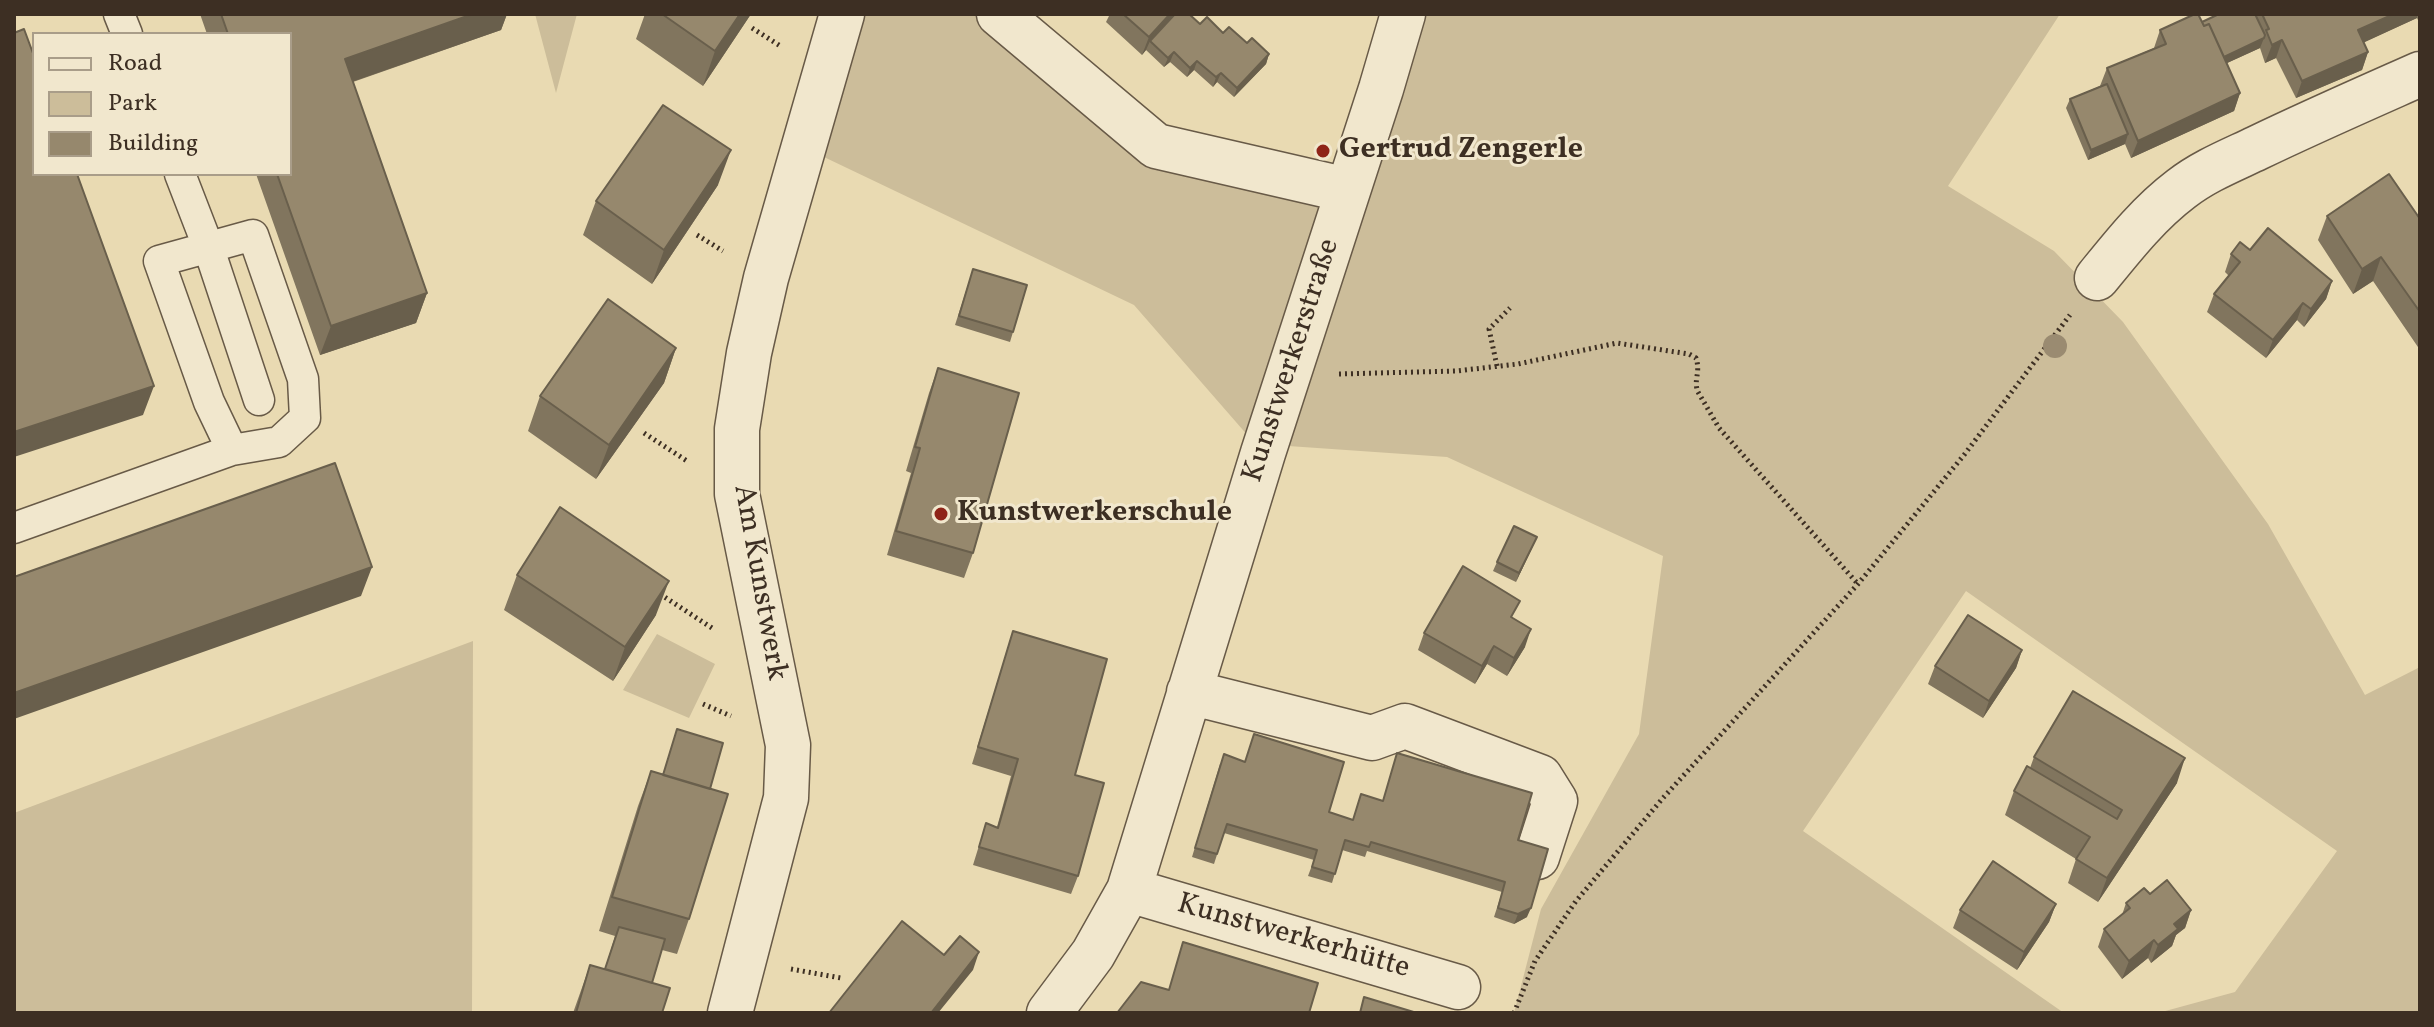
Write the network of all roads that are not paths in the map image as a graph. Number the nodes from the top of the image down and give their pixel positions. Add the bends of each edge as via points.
1 (842, 14) edge
2 (999, 14) edge
3 (1403, 14) edge
4 (2420, 74) edge
5 (181, 176) edge
6 (1347, 190) junction
7 (209, 249) junction
8 (2097, 278) road end
9 (259, 400) dead end
10 (232, 450) junction
11 (14, 528) edge
12 (1189, 692) junction
13 (1537, 857) edge
14 (1129, 890) junction
15 (1458, 987) dead end
16 (730, 1013) edge
17 (1049, 1013) edge

1 - 16 street, Am Kunstwerk via 766,278 737,429 737,494 788,745 786,798
2 - 6 street via 1156,146
3 - 6 street, Kunstwerkerstraße
4 - 8 street via 2184,186
5 - 7 lane
6 - 12 street, Kunstwerkerstraße
7 - 9 lane
7 - 10 lane via 159,261 209,402
7 - 10 lane via 253,235 303,379 305,418 279,442
10 - 11 lane
12 - 13 street via 1372,738 1405,726 1540,777 1555,801
12 - 14 street, Kunstwerkerstraße
14 - 15 street, Kunstwerkerhütte
14 - 17 street, Kunstwerkerstraße via 1093,954

